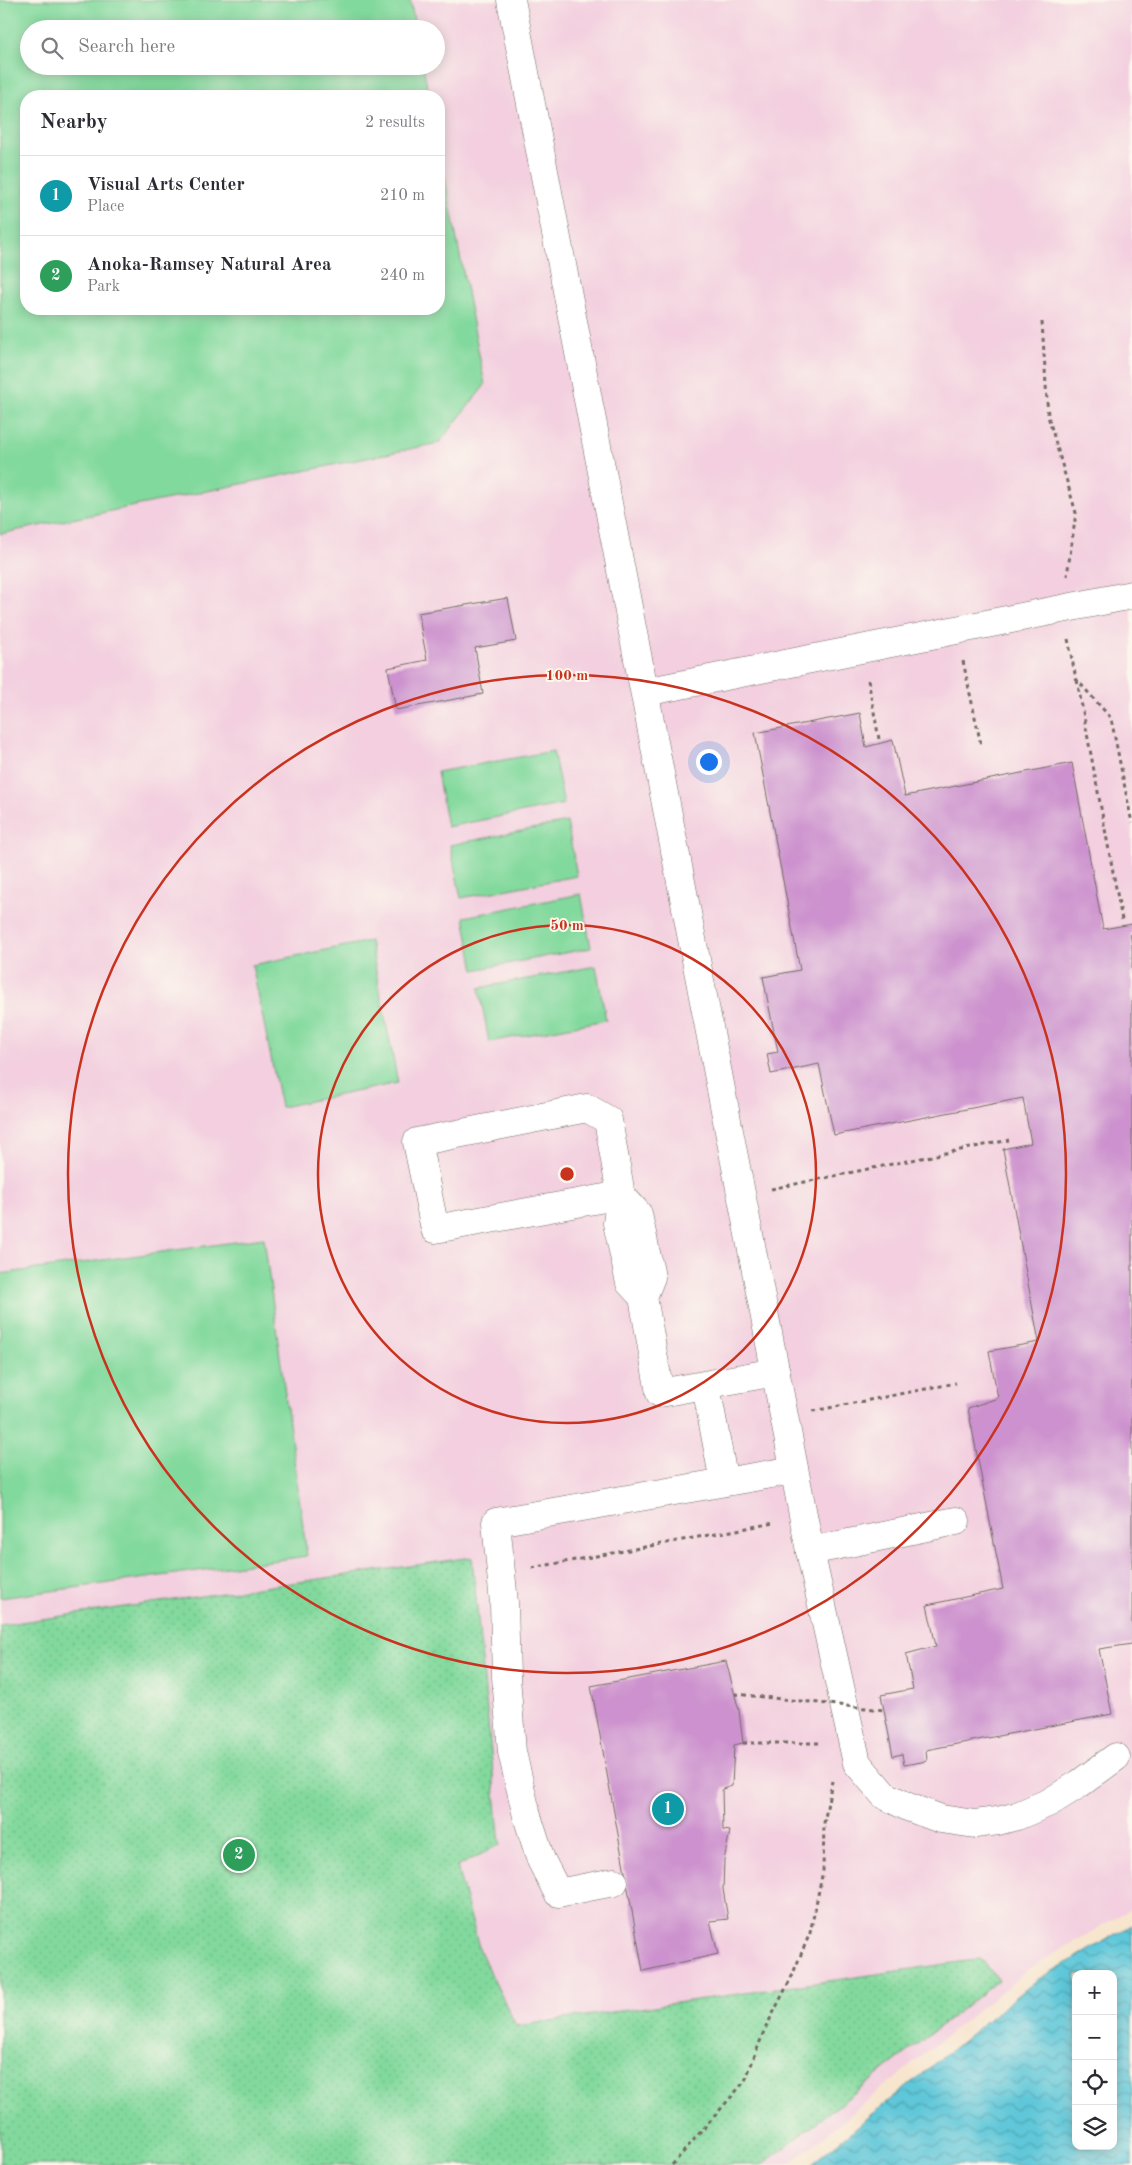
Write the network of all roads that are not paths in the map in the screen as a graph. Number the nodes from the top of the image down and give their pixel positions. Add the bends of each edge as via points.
1 (512, 0) edge
2 (1132, 595) edge
3 (645, 692) junction
4 (621, 1195) junction
5 (776, 1372) junction
6 (706, 1386) junction
7 (794, 1470) junction
8 (724, 1482) junction
9 (956, 1521) dead end
10 (810, 1551) junction
11 (1116, 1757) dead end
12 (614, 1882) dead end

1 - 3 street
2 - 3 street via 1065,620
3 - 5 street
4 - 4 street via 608,1120 587,1108 417,1142 435,1229
4 - 6 street via 618,1231 630,1284 643,1297 660,1393
5 - 6 street
5 - 7 street
6 - 8 street
7 - 8 street
7 - 10 street
8 - 12 street via 496,1522 512,1752 540,1860 558,1893
9 - 10 street
10 - 11 street via 857,1758 861,1769 884,1795 941,1819 975,1824 998,1821 1036,1809

